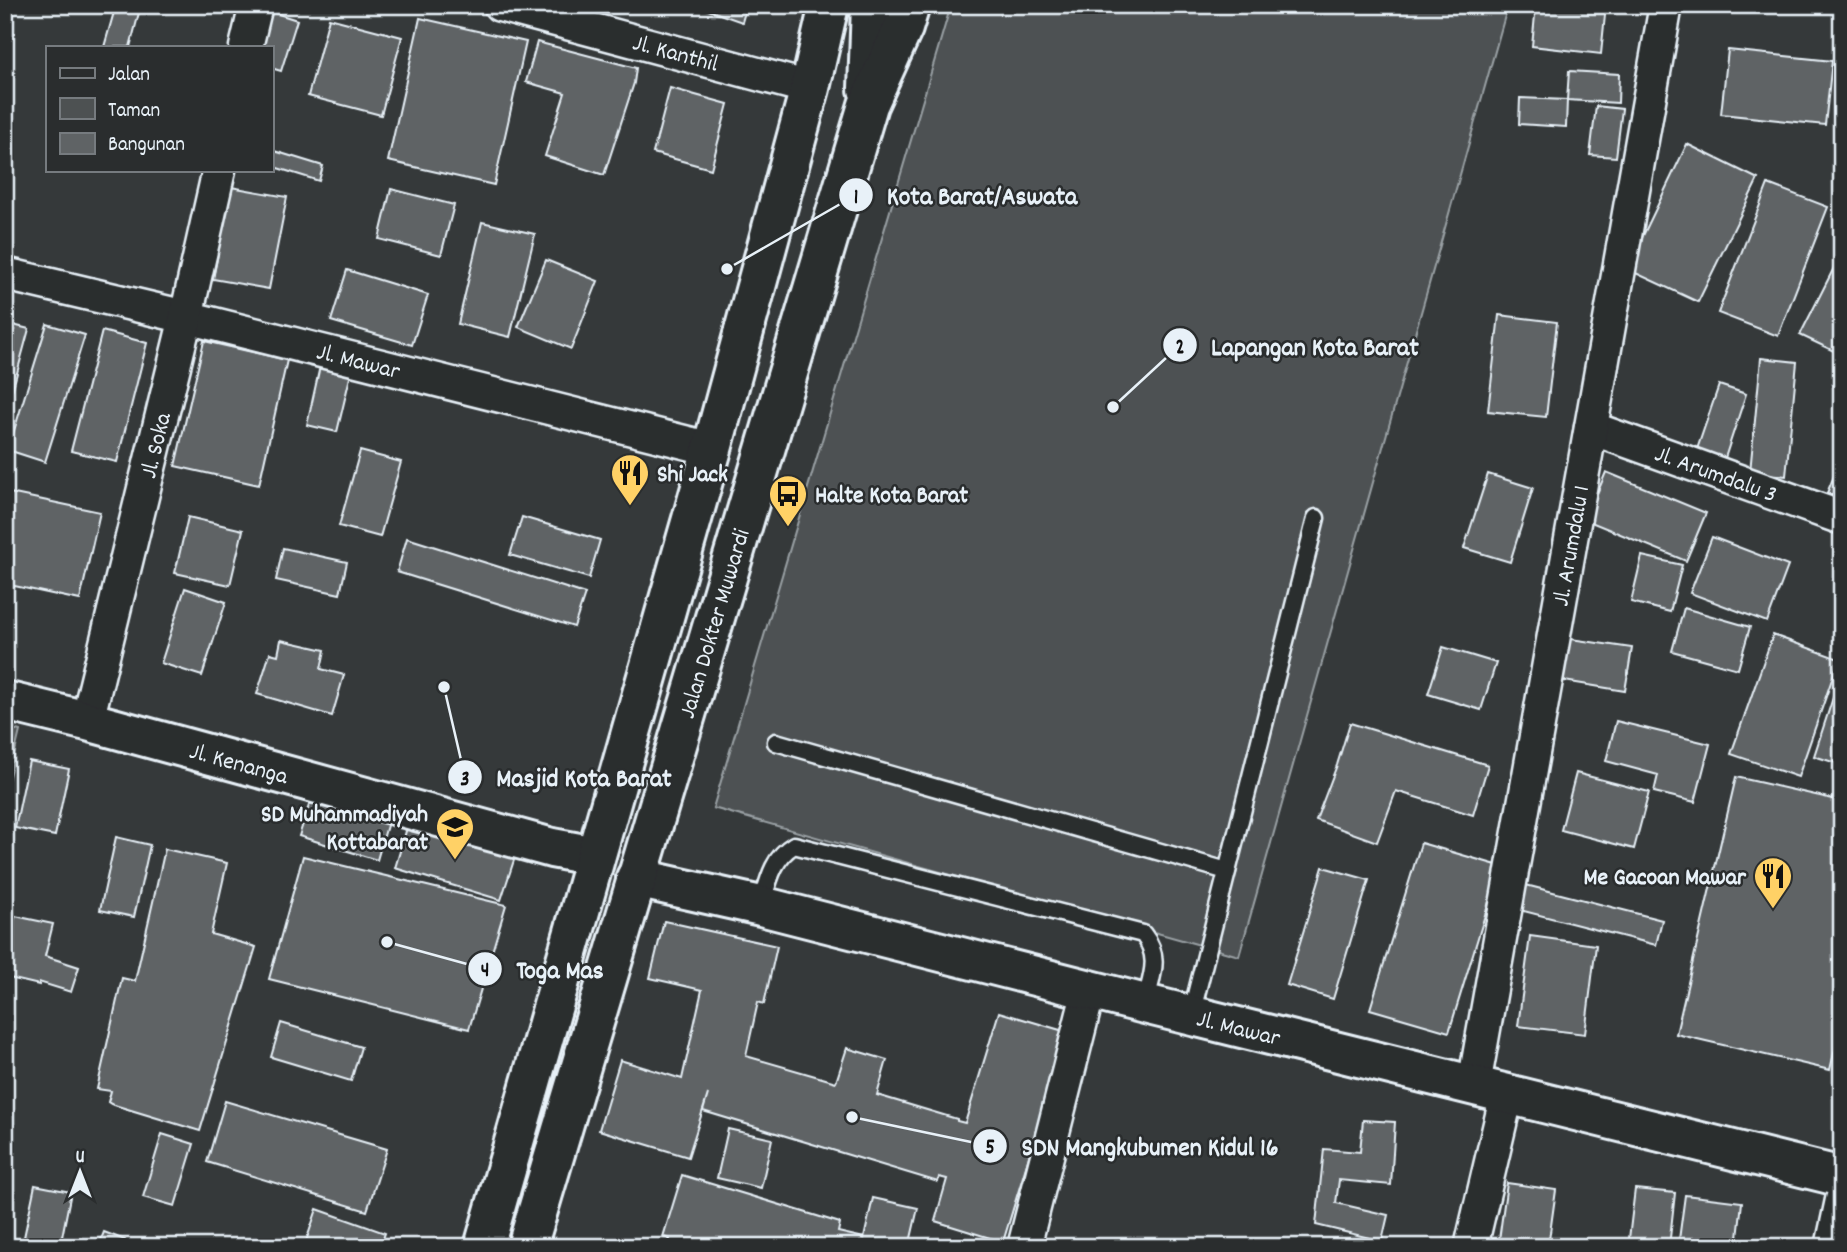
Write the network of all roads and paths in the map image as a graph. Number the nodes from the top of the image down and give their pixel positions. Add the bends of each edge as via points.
1 (256, 5) edge
2 (500, 5) edge
3 (828, 5) edge
4 (871, 5) edge
5 (910, 5) edge
6 (1667, 5) edge
7 (246, 46) edge
8 (812, 79) junction
9 (867, 105) junction
10 (219, 172) edge
11 (5, 274) edge
12 (186, 317) junction
13 (1591, 428) junction
14 (712, 449) junction
15 (1316, 518) dead end
16 (1842, 518) edge
17 (5, 701) edge
18 (87, 721) junction
19 (776, 742) dead end
20 (595, 856) junction
21 (1227, 871) junction
22 (636, 878) junction
23 (761, 906) junction
24 (1089, 990) junction
25 (1145, 1004) junction
26 (1191, 1015) junction
27 (1490, 1090) junction
28 (1842, 1177) edge
29 (1842, 1200) edge
30 (484, 1247) edge
31 (527, 1247) edge
32 (1024, 1247) edge
33 (1471, 1247) edge
34 (1832, 1247) edge

1 - 7 street
2 - 8 street, Jl. Kanthil
3 - 8 main road, Jalan Dokter Muwardi
4 - 8 main road
4 - 9 main road
5 - 9 main road, Jalan Dokter Muwardi
6 - 13 street, Jl. Arumdalu 1
8 - 14 main road, Jalan Dokter Muwardi
9 - 22 main road, Jalan Dokter Muwardi
10 - 12 street, Jl. Soka
11 - 12 street, Jl. Mawar
12 - 14 street, Jl. Mawar
12 - 18 street, Jl. Soka
13 - 16 street, Jl. Arumdalu 3
13 - 27 street, Jl. Arumdalu 1
14 - 20 main road, Jalan Dokter Muwardi
15 - 21 lane
17 - 18 main road, Jl. Kenanga
18 - 20 main road, Jl. Kenanga
19 - 21 lane
20 - 30 main road, Jalan Dokter Muwardi
21 - 26 lane
22 - 23 main road, Jl. Mawar
22 - 31 main road, Jalan Dokter Muwardi
23 - 24 main road, Jl. Mawar
23 - 25 lane via 782,852 794,845 808,848 1143,934 1155,960
24 - 25 main road, Jl. Mawar
24 - 32 street
25 - 26 main road, Jl. Mawar
26 - 27 main road, Jl. Mawar
27 - 28 main road, Jl. Mawar
27 - 33 street, Jl. Arumdalu 1
29 - 34 street

